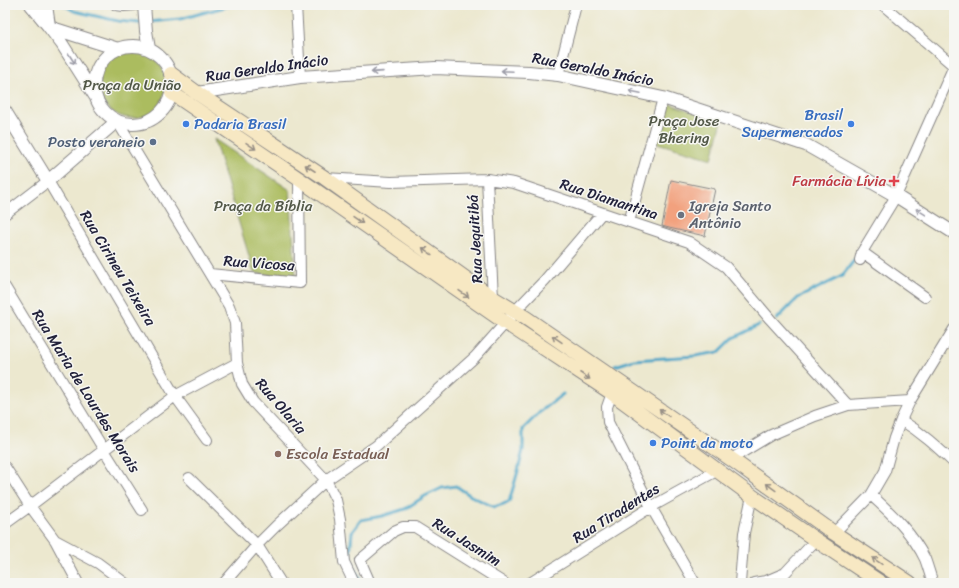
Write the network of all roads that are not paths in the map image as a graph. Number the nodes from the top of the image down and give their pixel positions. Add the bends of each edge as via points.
1 (31, 5) edge
2 (46, 5) edge
3 (116, 5) edge
4 (296, 5) edge
5 (576, 5) edge
6 (883, 5) edge
7 (141, 6) edge
8 (50, 27) junction
9 (118, 49) junction
10 (149, 49) junction
11 (954, 66) edge
12 (171, 74) junction
13 (558, 75) junction
14 (300, 77) junction
15 (172, 93) junction
16 (197, 93) junction
17 (96, 97) junction
18 (663, 98) junction
19 (5, 111) edge
20 (117, 121) junction
21 (325, 178) junction
22 (299, 179) junction
23 (487, 179) junction
24 (48, 181) junction
25 (896, 196) junction
26 (602, 213) junction
27 (5, 214) edge
28 (629, 222) junction
29 (954, 233) edge
30 (210, 274) junction
31 (5, 287) edge
32 (925, 297) dead end
33 (493, 298) junction
34 (516, 311) junction
35 (506, 323) junction
36 (954, 329) edge
37 (237, 363) junction
38 (612, 393) junction
39 (175, 396) junction
40 (910, 401) junction
41 (848, 405) junction
42 (901, 420) junction
43 (207, 440) dead end
44 (104, 450) junction
45 (731, 460) junction
46 (954, 463) edge
47 (5, 467) edge
48 (718, 470) junction
49 (189, 478) dead end
50 (326, 480) junction
51 (871, 495) junction
52 (752, 496) junction
53 (30, 506) junction
54 (651, 507) junction
55 (142, 510) dead end
56 (5, 524) edge
57 (834, 533) junction
58 (55, 540) junction
59 (816, 540) junction
60 (256, 545) junction
61 (78, 583) edge
62 (125, 583) edge
63 (224, 583) edge
64 (281, 583) edge
65 (354, 583) edge
66 (370, 583) edge
67 (504, 583) edge
68 (530, 583) edge
69 (695, 583) edge
70 (740, 583) edge
71 (754, 583) edge
72 (881, 583) edge
73 (910, 583) edge
74 (933, 583) edge

1 - 8 street
2 - 8 street
3 - 7 street
4 - 14 street
5 - 13 street
6 - 11 street
7 - 10 street
8 - 9 street
8 -> 17 street
9 - 10 street via 138,46
9 - 17 street via 100,64 94,85
10 - 12 street via 159,55
11 - 25 street
12 - 15 street
12 - 16 main road
13 -> 14 street, Rua Geraldo Inácio via 435,68
18 -> 13 street, Rua Geraldo Inácio
14 - 16 street, Rua Geraldo Inácio
15 - 20 street via 163,111 153,119 141,124
15 -> 22 main road
21 -> 16 main road
17 - 20 street via 100,107
18 - 25 street, Rua Geraldo Inácio via 806,146
18 - 28 street
19 - 24 street, Rua Cirineu Teixeira
20 - 24 street
20 - 30 street, Rua Olaria
21 - 23 street, Rua Diamantina via 391,182
33 -> 21 main road
22 - 30 street, Rua Vicosa via 300,283
22 -> 35 main road
23 - 26 street, Rua Diamantina via 514,183
23 - 33 street, Rua Jequitibá
24 - 27 street
24 - 39 street, Rua Cirineu Teixeira
29 -> 25 street, Rua Geraldo Inácio
25 - 32 street via 861,256
26 - 28 street, Rua Diamantina
26 - 34 street
28 - 41 street, Rua Diamantina via 689,242 726,267
30 - 37 street, Rua Olaria via 229,306 235,323
31 - 44 street, Rua Maria de Lourdes Morais
33 - 34 main road
34 - 35 street
45 -> 34 main road
35 -> 38 main road
35 - 50 street via 475,357 376,446
36 - 40 street
37 - 39 street
37 - 50 street, Rua Olaria via 242,384 253,402
38 - 48 main road
38 - 54 street via 607,407 608,422
39 - 43 street, Rua Cirineu Teixeira
39 - 44 street
40 - 41 street
40 - 42 street
41 - 45 street via 771,435
42 - 46 street via 934,443
42 - 51 street via 885,471
44 - 53 street
44 - 55 street, Rua Maria de Lourdes Morais
57 -> 45 main road
47 - 53 street
48 - 52 main road
48 - 54 street, Rua Tiradentes
49 - 60 street
50 - 60 street
50 - 65 street, Rua Olaria via 336,500 344,562
51 - 57 street
51 - 74 street via 911,537 925,560
52 - 59 main road
52 - 70 street via 744,533
53 - 56 street
53 - 58 street
54 - 68 street, Rua Tiradentes
54 - 69 street
73 -> 57 main road
58 - 61 street
58 - 62 street via 98,563
59 - 71 street via 785,573
59 - 72 main road
60 - 63 street
60 - 64 street
66 - 67 street, Rua Jasmim via 360,560 394,531 415,526

